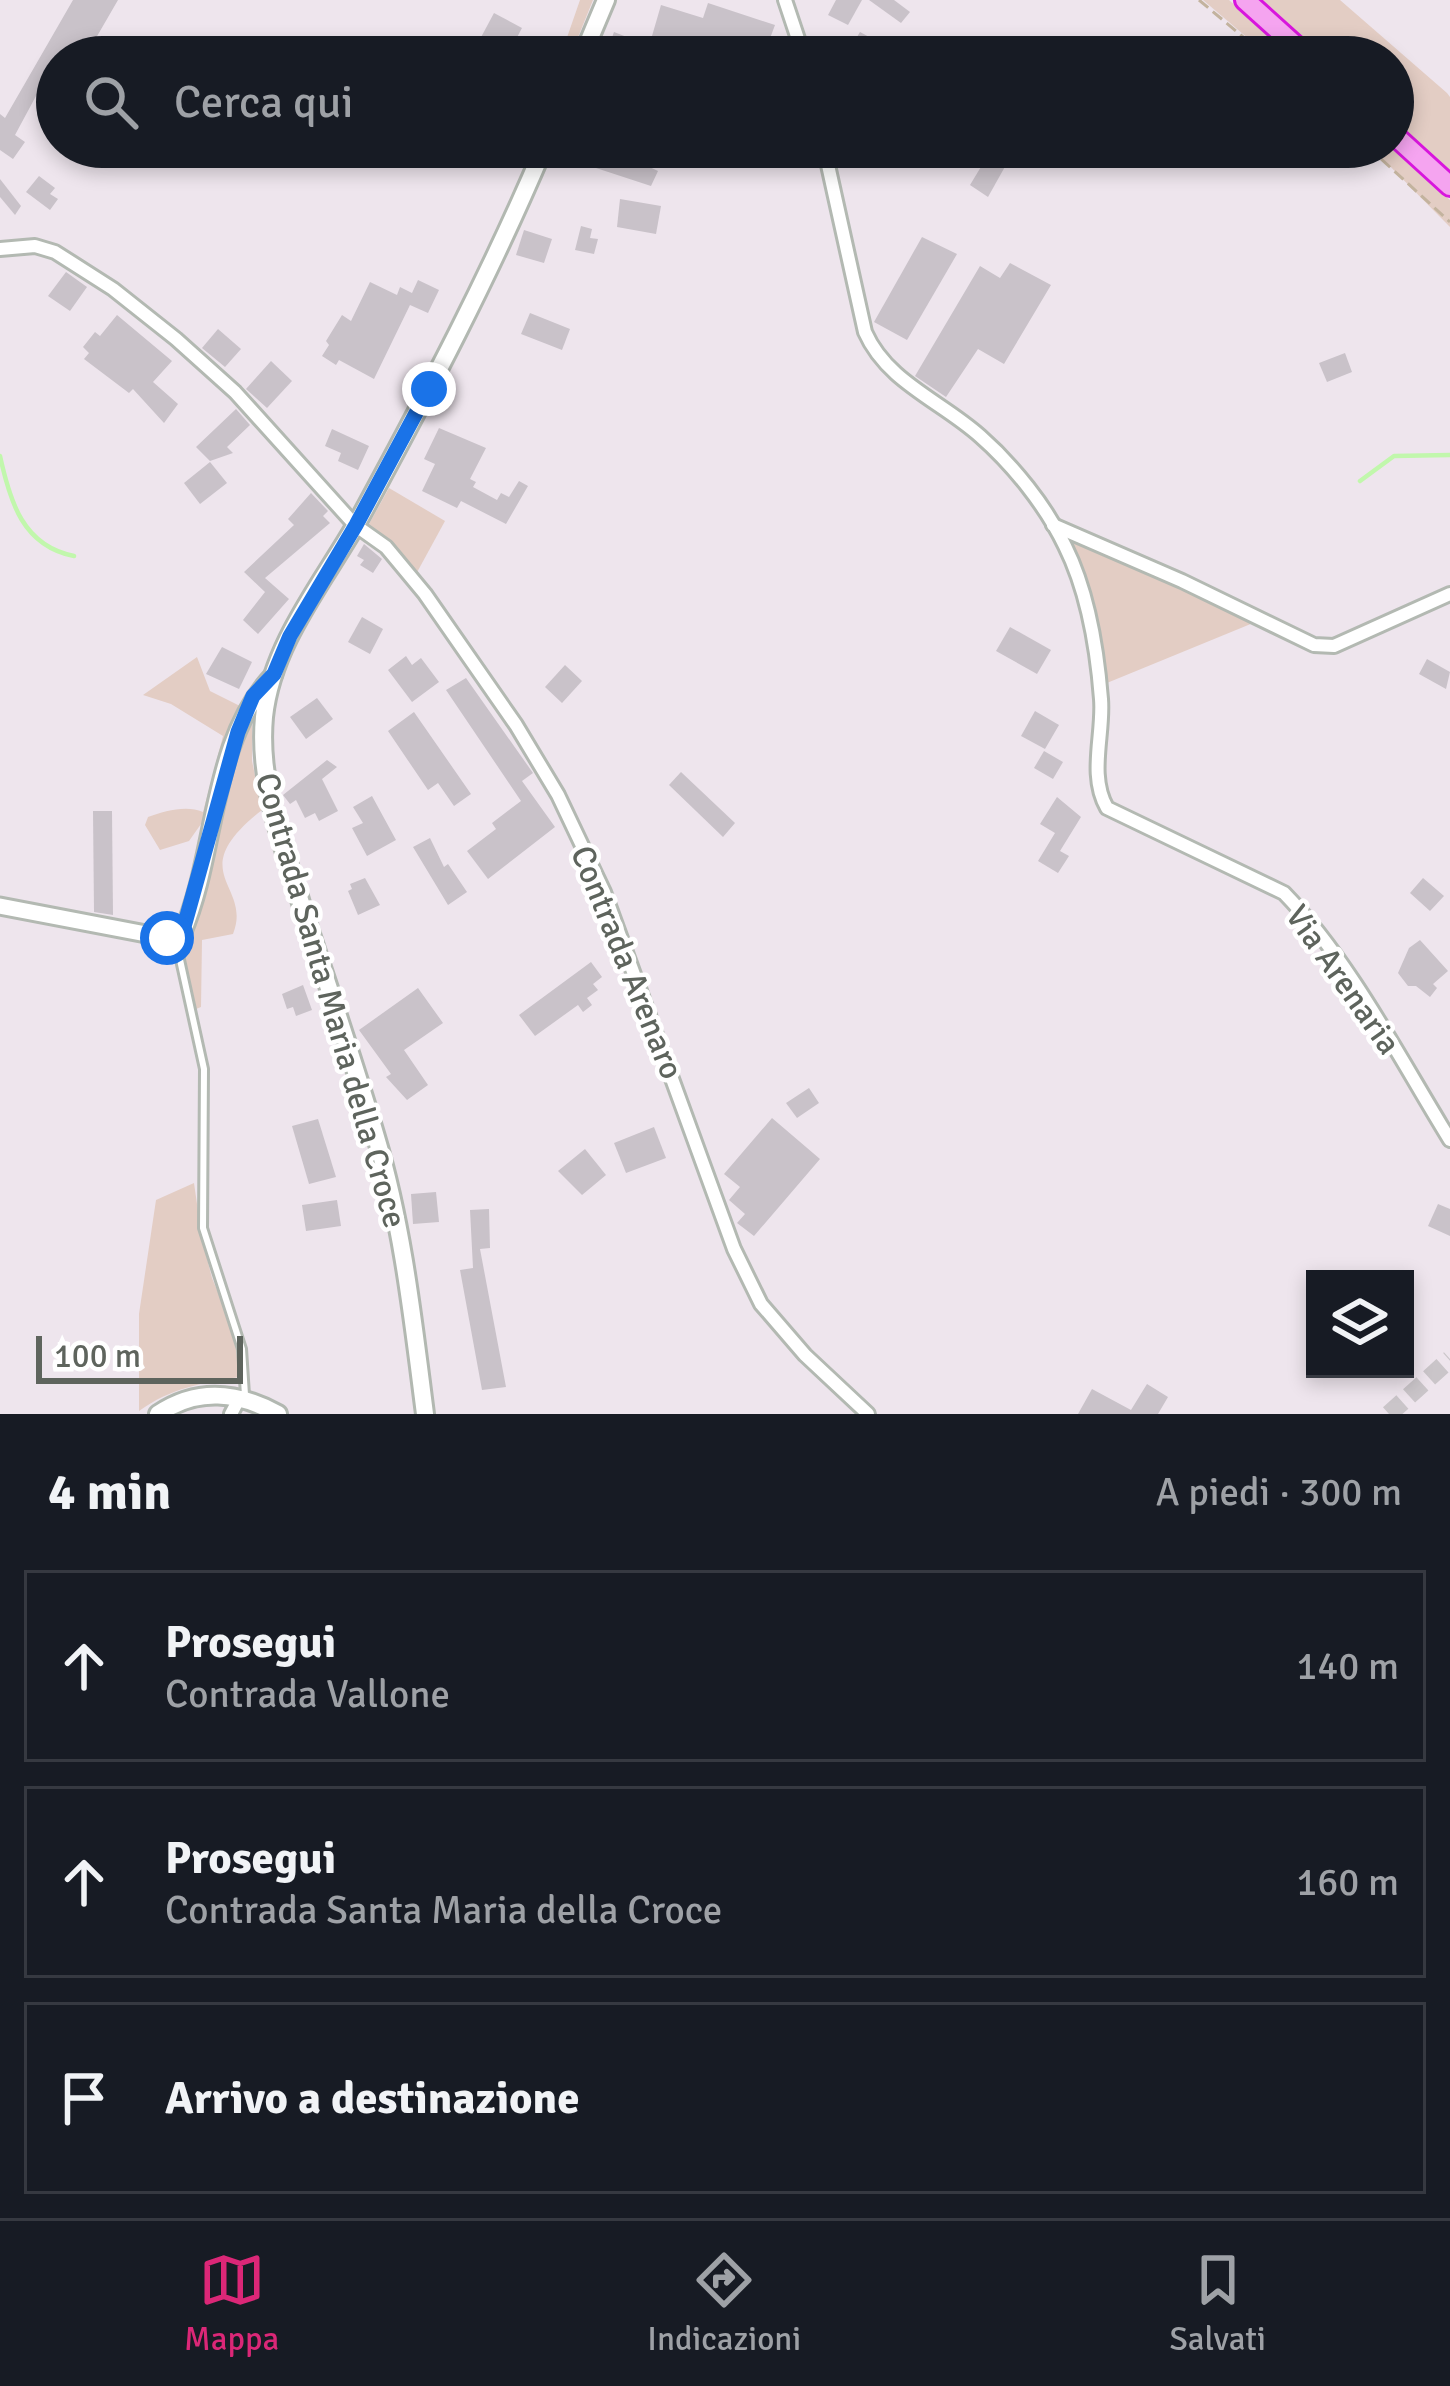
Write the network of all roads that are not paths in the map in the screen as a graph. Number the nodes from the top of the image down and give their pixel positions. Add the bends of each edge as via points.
1 (606, 0) edge
2 (785, 0) edge
3 (1245, 0) edge
4 (591, 36) edge
5 (796, 36) edge
6 (1285, 36) edge
7 (1414, 153) edge
8 (535, 168) edge
9 (829, 168) edge
10 (1450, 186) edge
11 (0, 249) edge
12 (356, 525) junction
13 (1053, 525) junction
14 (1450, 594) edge
15 (274, 674) junction
16 (0, 906) edge
17 (175, 936) junction
18 (1450, 1140) edge
19 (243, 1398) junction
20 (158, 1414) edge
21 (231, 1414) edge
22 (278, 1414) edge
23 (425, 1414) edge
24 (868, 1414) edge

1 - 4 main road
2 - 5 street
3 - 6 highway
7 - 10 highway
8 - 12 main road, Contrada Santa Maria della Croce
9 - 13 street, Via Arenaria via 874,353 982,436
11 - 12 street, Contrada Arenaro via 55,252 128,302 235,392
12 - 15 main road, Contrada Santa Maria della Croce
12 - 24 street, Contrada Arenaro via 425,594 558,795 604,892 761,1304
13 - 14 street via 1314,645 1334,646
13 - 18 street, Via Arenaria via 1093,633 1102,705 1097,777 1107,808 1284,893
15 - 17 street via 250,704 190,914
15 - 23 main road, Contrada Santa Maria della Croce via 263,770 377,1140 418,1339
16 - 17 street
17 - 19 lane via 204,1069 203,1228 242,1349
19 - 20 main road via 203,1395
19 - 21 street
19 - 22 main road

